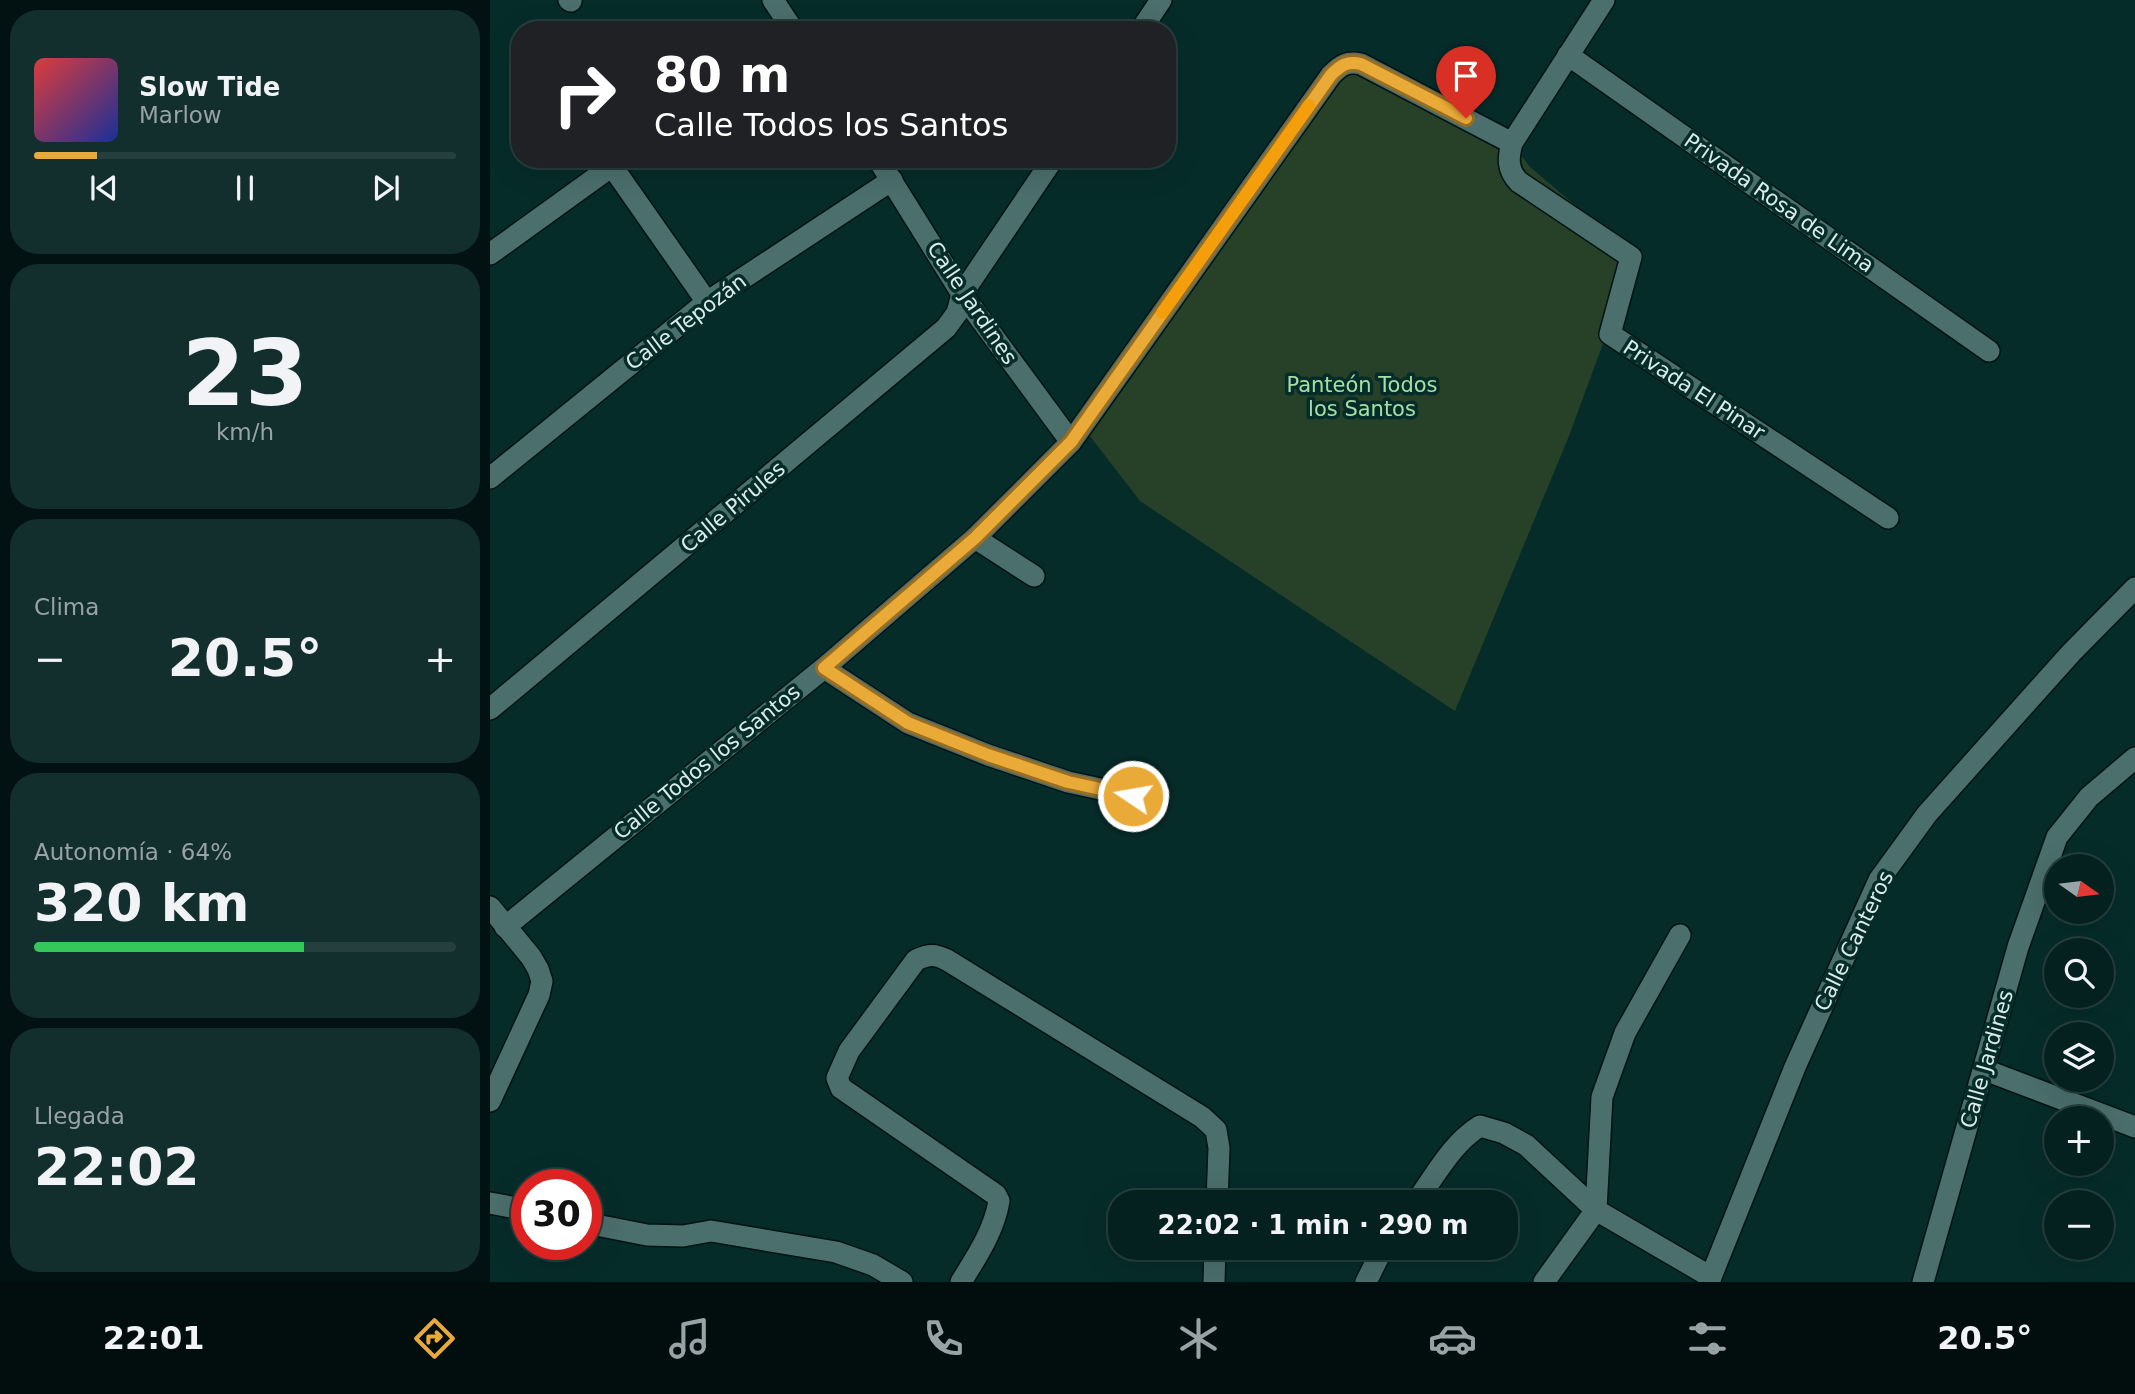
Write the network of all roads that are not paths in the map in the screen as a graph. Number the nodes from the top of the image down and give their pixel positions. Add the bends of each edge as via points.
1 (773, 0) edge
2 (1161, 0) edge
3 (1604, 0) edge
4 (787, 21) edge
5 (1147, 21) edge
6 (1568, 55) junction
7 (1512, 142) junction
8 (602, 168) edge
9 (613, 168) edge
10 (884, 168) edge
11 (1047, 168) edge
12 (892, 180) junction
13 (490, 254) edge
14 (961, 294) junction
15 (707, 302) junction
16 (1989, 351) dead end
17 (1071, 442) junction
18 (490, 478) edge
19 (1888, 518) dead end
20 (975, 538) junction
21 (1034, 576) dead end
22 (2135, 588) edge
23 (824, 668) junction
24 (490, 709) edge
25 (2135, 758) edge
26 (1133, 796) dead end
27 (490, 907) edge
28 (505, 927) junction
29 (1680, 935) dead end
30 (1985, 1070) junction
31 (490, 1101) edge
32 (2135, 1127) edge
33 (1217, 1190) edge
34 (1425, 1190) edge
35 (490, 1203) edge
36 (511, 1207) edge
37 (1596, 1210) junction
38 (602, 1226) edge
39 (1215, 1260) edge
40 (1377, 1260) edge
41 (1710, 1279) edge
42 (902, 1282) edge
43 (961, 1282) edge
44 (1214, 1282) edge
45 (1366, 1282) edge
46 (1544, 1282) edge
47 (1923, 1282) edge

1 - 4 street
2 - 5 street
3 - 6 street
6 - 7 street
6 - 16 street, Privada Rosa de Lima
7 - 17 street, Calle Todos los Santos via 1375,70 1349,61 1331,75
7 - 19 street, Privada El Pinar via 1510,167 1518,182 1631,257 1610,334
8 - 13 street
9 - 15 street
10 - 12 street, Calle Jardines
11 - 14 street, Calle Pirules
12 - 14 street, Calle Jardines
12 - 15 street, Calle Tepozán
14 - 17 street, Calle Jardines
14 - 24 street, Calle Pirules via 957,313 946,328
15 - 18 street, Calle Tepozán
17 - 20 street, Calle Todos los Santos
20 - 21 street
20 - 23 street, Calle Todos los Santos
22 - 41 street, Calle Canteros via 1927,814 1879,880 1795,1067
23 - 26 street via 908,723 1068,782
23 - 28 street, Calle Todos los Santos
25 - 30 street, Calle Jardines via 2089,797 2057,837 2018,947
27 - 28 street
28 - 31 street via 531,957 542,981
29 - 37 street via 1625,1033 1602,1097
30 - 32 street
30 - 47 street, Calle Jardines
33 - 43 street via 1216,1130 1202,1117 937,955 927,954 916,960 849,1051 837,1078 841,1088 996,1195 998,1210 985,1243
34 - 37 street via 1467,1133 1480,1126 1526,1145
35 - 36 street
37 - 41 street
37 - 46 street
38 - 42 street via 647,1235 711,1231 836,1252
39 - 44 street
40 - 45 street

